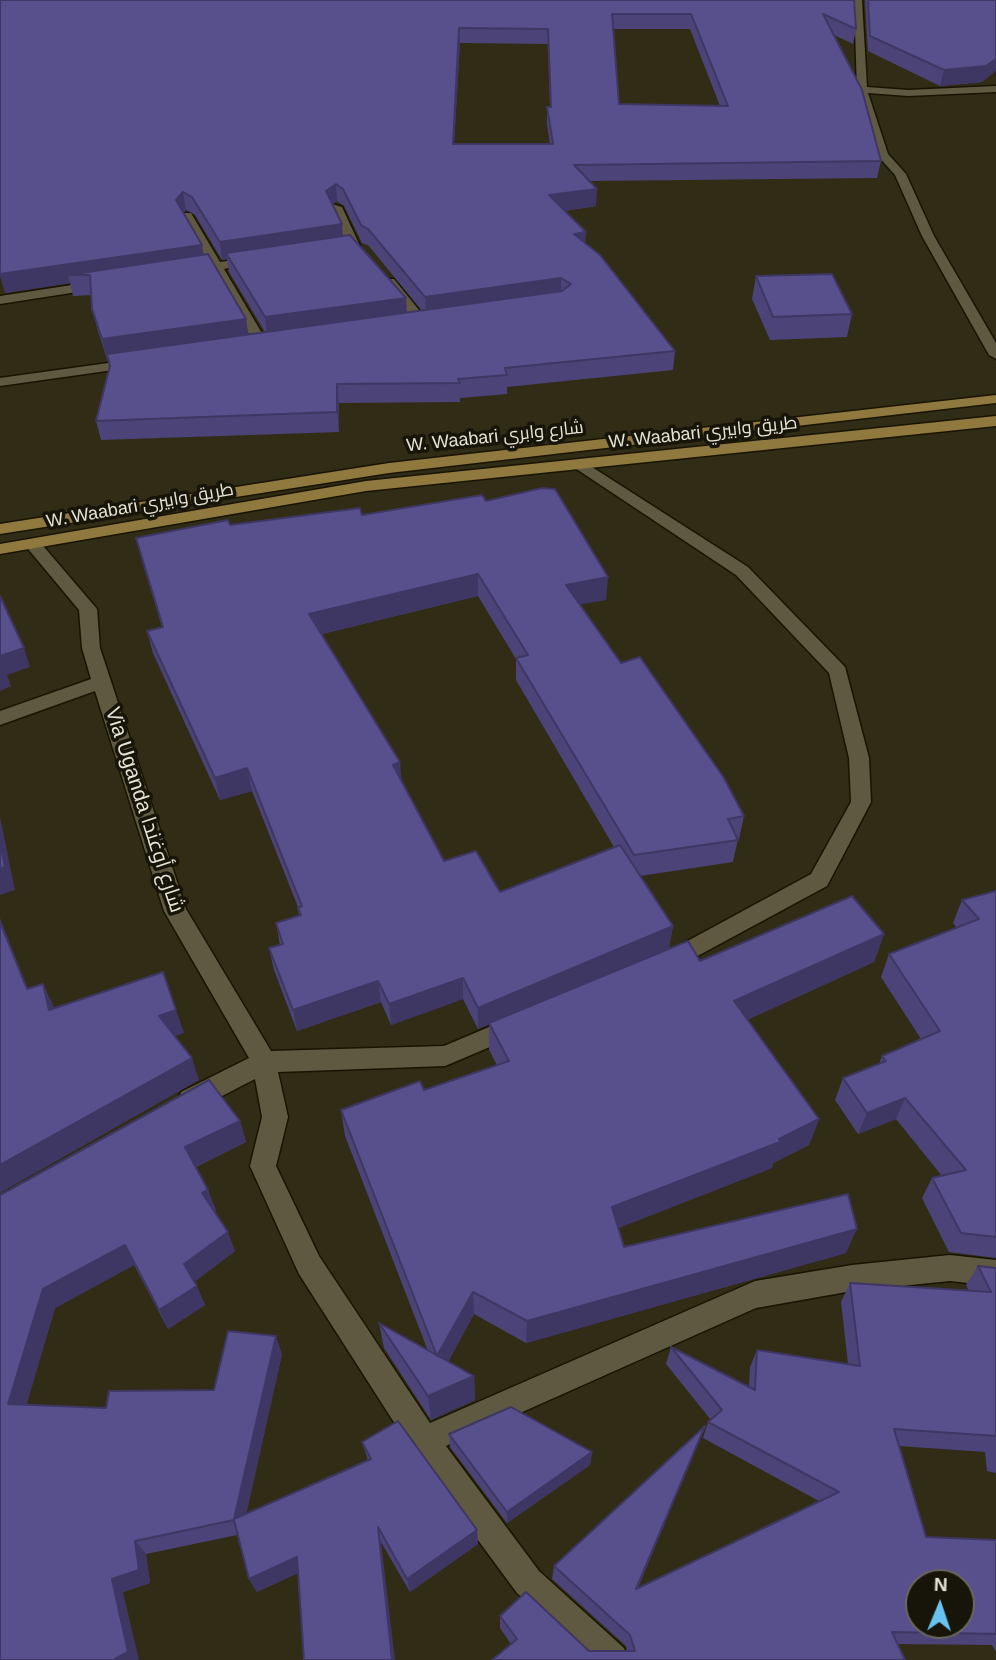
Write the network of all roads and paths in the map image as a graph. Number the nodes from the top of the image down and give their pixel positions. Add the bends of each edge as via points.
1 (858, 0) edge
2 (996, 89) edge
3 (862, 90) junction
4 (336, 207) edge
5 (187, 216) edge
6 (340, 247) edge
7 (355, 248) junction
8 (272, 258) edge
9 (217, 266) junction
10 (176, 273) edge
11 (109, 283) edge
12 (0, 300) edge
13 (421, 323) edge
14 (262, 345) edge
15 (996, 355) edge
16 (152, 361) edge
17 (0, 382) edge
18 (996, 400) edge
19 (996, 421) edge
20 (581, 466) junction
21 (0, 529) edge
22 (32, 544) junction
23 (0, 549) edge
24 (101, 682) junction
25 (0, 718) edge
26 (644, 973) edge
27 (532, 1020) edge
28 (264, 1062) junction
29 (173, 1110) edge
30 (996, 1273) edge
31 (424, 1441) junction
32 (612, 1660) edge

1 - 3 street
2 - 3 street
3 - 15 street via 883,155 900,174 928,236
4 - 7 street
5 - 9 street
6 - 7 street
7 - 13 street via 363,251
8 - 9 street
9 - 10 street
9 - 14 street
11 - 12 street
16 - 17 street
18 - 21 main road, W. Waabari شارع وابري via 389,468
19 - 20 main road, W. Waabari طريق وابيري
20 - 22 main road, W. Waabari طريق وابيري via 366,486
20 - 26 street via 742,572 838,671 859,758 861,802 819,880
22 - 23 main road, W. Waabari طريق وابيري
22 - 24 street, Via Uganda شارع أوغندا via 88,609 91,648
24 - 25 street
24 - 28 street, Via Uganda شارع أوغندا via 175,911
27 - 28 street via 445,1056
28 - 29 street
28 - 31 street, Via Uganda شارع أوغندا via 275,1117 263,1166 309,1265
30 - 31 street via 950,1268 755,1294
31 - 32 street, Via Uganda شارع أوغندا via 528,1582

